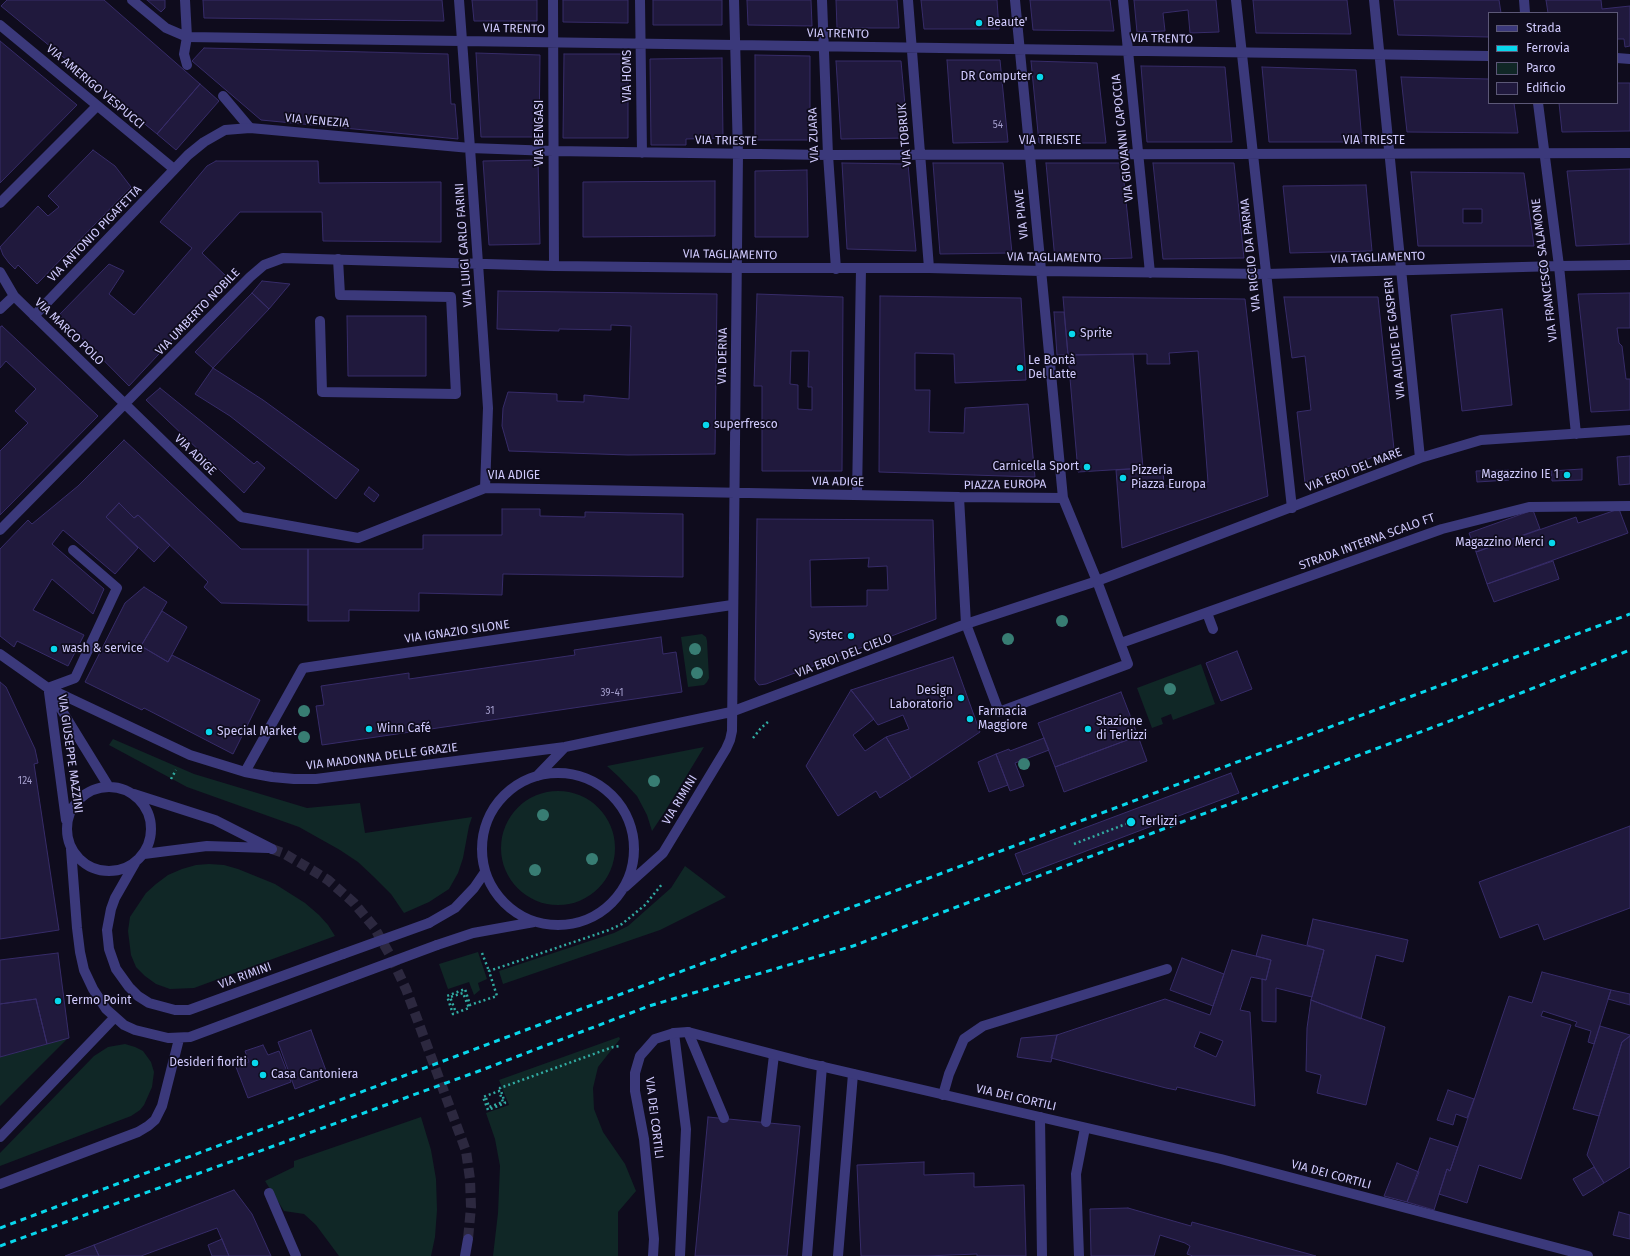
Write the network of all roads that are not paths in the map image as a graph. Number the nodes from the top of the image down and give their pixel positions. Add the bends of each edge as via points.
1 (132, 0) edge
2 (186, 0) edge
3 (458, 0) edge
4 (553, 0) edge
5 (640, 0) edge
6 (734, 0) edge
7 (822, 0) edge
8 (908, 0) edge
9 (1015, 0) edge
10 (1123, 0) edge
11 (1236, 0) edge
12 (1374, 0) edge
13 (1524, 0) edge
14 (1526, 12) edge
15 (0, 25) edge
16 (187, 37) junction
17 (462, 41) junction
18 (553, 42) junction
19 (641, 44) junction
20 (735, 45) junction
21 (824, 46) junction
22 (911, 48) junction
23 (1020, 49) junction
24 (1128, 51) junction
25 (1241, 53) junction
26 (1379, 55) junction
27 (1488, 56) edge
28 (1618, 58) edge
29 (1630, 59) edge
30 (187, 66) dead end
31 (223, 96) dead end
32 (1538, 104) edge
33 (97, 106) junction
34 (250, 128) junction
35 (470, 148) junction
36 (553, 151) junction
37 (642, 153) junction
38 (1544, 153) junction
39 (1630, 153) edge
40 (738, 154) junction
41 (1030, 154) junction
42 (1138, 154) junction
43 (1253, 154) junction
44 (1391, 154) junction
45 (828, 155) junction
46 (920, 155) junction
47 (174, 169) junction
48 (0, 203) edge
49 (338, 259) junction
50 (478, 264) junction
51 (1630, 265) edge
52 (554, 266) junction
53 (1559, 266) junction
54 (737, 268) junction
55 (929, 268) junction
56 (836, 269) junction
57 (862, 269) junction
58 (1041, 271) junction
59 (1401, 271) junction
60 (0, 272) edge
61 (1150, 273) junction
62 (1266, 274) junction
63 (14, 296) junction
64 (0, 309) edge
65 (34, 316) junction
66 (320, 321) dead end
67 (125, 405) junction
68 (1630, 430) edge
69 (1576, 434) junction
70 (1420, 458) junction
71 (485, 488) junction
72 (734, 493) junction
73 (857, 495) junction
74 (959, 497) junction
75 (1063, 498) junction
76 (1630, 506) edge
77 (1292, 508) junction
78 (0, 530) edge
79 (73, 550) dead end
80 (1097, 581) junction
81 (732, 605) junction
82 (1207, 613) junction
83 (966, 624) junction
84 (1213, 629) dead end
85 (1120, 644) junction
86 (0, 654) edge
87 (48, 688) junction
88 (732, 712) junction
89 (565, 747) junction
90 (246, 772) junction
91 (537, 776) junction
92 (109, 787) junction
93 (132, 794) junction
94 (67, 823) junction
95 (71, 849) junction
96 (144, 854) junction
97 (135, 863) junction
98 (485, 872) junction
99 (625, 887) junction
100 (536, 922) junction
101 (1167, 969) dead end
102 (114, 1018) junction
103 (688, 1032) junction
104 (674, 1033) junction
105 (179, 1039) junction
106 (774, 1055) junction
107 (822, 1066) junction
108 (853, 1074) junction
109 (943, 1095) junction
110 (1040, 1117) junction
111 (724, 1118) dead end
112 (766, 1122) dead end
113 (1085, 1128) junction
114 (0, 1137) edge
115 (0, 1184) edge
116 (269, 1193) dead end
117 (468, 1239) tunnel mouth
118 (296, 1256) edge
119 (465, 1256) edge
120 (653, 1256) edge
121 (680, 1256) edge
122 (807, 1256) edge
123 (838, 1256) edge
124 (1042, 1256) edge
125 (1079, 1256) edge
126 (1588, 1256) edge

1 - 16 street via 166,28
2 - 16 street
3 - 17 street, VIA LUIGI CARLO FARINI
4 - 18 street, VIA BENGASI
5 - 19 street, VIA HOMS
6 - 20 street, VIA DERNA
7 - 21 street, VIA ZUARA
8 - 22 street, VIA TOBRUK
9 - 23 street, VIA PIAVE
10 - 24 street, VIA GIOVANNI CAPOCCIA
11 - 25 street, VIA RICCIO DA PARMA
12 - 26 street, VIA ALCIDE DE GASPERI
13 - 14 street
15 - 33 street, VIA AMERIGO VESPUCCI
16 - 17 street, VIA TRENTO
16 - 30 street via 184,54
17 - 18 street, VIA TRENTO
17 - 35 street, VIA LUIGI CARLO FARINI
18 - 19 street, VIA TRENTO
18 - 36 street, VIA BENGASI
19 - 20 street, VIA TRENTO
19 - 37 street, VIA HOMS
20 - 21 street, VIA TRENTO
20 - 40 street, VIA DERNA
21 - 22 street, VIA TRENTO
21 - 45 street, VIA ZUARA
22 - 23 street, VIA TRENTO
22 - 46 street, VIA TOBRUK
23 - 24 street, VIA TRENTO
23 - 41 street, VIA PIAVE
24 - 25 street, VIA TRENTO
24 - 42 street, VIA GIOVANNI CAPOCCIA
25 - 26 street, VIA TRENTO
25 - 43 street, VIA RICCIO DA PARMA
26 - 27 street, VIA TRENTO
26 - 44 street, VIA ALCIDE DE GASPERI
28 - 29 street
31 - 34 street
32 - 38 street, VIA FRANCESCO SALAMONE
33 - 47 street, VIA AMERIGO VESPUCCI
33 - 48 street
34 - 35 street, VIA VENEZIA
34 - 47 street, VIA VENEZIA via 225,130 204,142
35 - 36 street, VIA TRIESTE
35 - 50 street, VIA LUIGI CARLO FARINI
36 - 37 street, VIA TRIESTE
36 - 52 street, VIA BENGASI
37 - 40 street, VIA TRIESTE
38 - 39 street, VIA TRIESTE
38 - 44 street, VIA TRIESTE
38 - 53 street, VIA FRANCESCO SALAMONE
40 - 45 street, VIA TRIESTE
40 - 54 street, VIA DERNA
41 - 42 street, VIA TRIESTE
41 - 46 street, VIA TRIESTE
41 - 58 street, VIA PIAVE
42 - 43 street, VIA TRIESTE
42 - 61 street, VIA GIOVANNI CAPOCCIA
43 - 44 street, VIA TRIESTE
43 - 62 street, VIA RICCIO DA PARMA
44 - 59 street, VIA ALCIDE DE GASPERI
45 - 46 street, VIA TRIESTE
45 - 56 street, VIA ZUARA
46 - 55 street, VIA TOBRUK
47 - 65 street, VIA ANTONIO PIGAFETTA
49 - 50 street, VIA UMBERTO NOBILE
49 - 66 street via 340,295 452,297 456,394 322,392
49 - 67 street, VIA UMBERTO NOBILE via 283,258 264,265
50 - 52 street, VIA TAGLIAMENTO
50 - 71 street, VIA LUIGI CARLO FARINI via 488,408
51 - 53 street, VIA TAGLIAMENTO
52 - 54 street, VIA TAGLIAMENTO
53 - 59 street, VIA TAGLIAMENTO
53 - 69 street, VIA FRANCESCO SALAMONE
54 - 56 street, VIA TAGLIAMENTO
54 - 72 street, VIA DERNA
55 - 57 street, VIA TAGLIAMENTO
55 - 58 street, VIA TAGLIAMENTO
56 - 57 street, VIA TAGLIAMENTO
57 - 73 street
58 - 61 street, VIA TAGLIAMENTO
58 - 75 street, VIA PIAVE
59 - 62 street, VIA TAGLIAMENTO
59 - 70 street, VIA ALCIDE DE GASPERI
60 - 63 street, VIA MARCO POLO
61 - 62 street, VIA TAGLIAMENTO
62 - 77 street, VIA RICCIO DA PARMA
63 - 64 street
63 - 65 street, VIA MARCO POLO
65 - 67 street, VIA MARCO POLO
67 - 71 street, VIA ADIGE via 241,517 358,538
67 - 78 street, VIA UMBERTO NOBILE
68 - 69 street, VIA EROI DEL MARE
69 - 70 street, VIA EROI DEL MARE via 1480,440
70 - 77 street, VIA EROI DEL MARE
71 - 72 street, VIA ADIGE
72 - 73 street, VIA ADIGE
72 - 81 street, VIA DERNA
73 - 74 street, VIA ADIGE
74 - 75 street, PIAZZA EUROPA
74 - 83 street, PIAZZA EUROPA
75 - 80 street, PIAZZA EUROPA
76 - 82 street, STRADA INTERNA SCALO FT via 1528,507 1442,529
77 - 80 street, VIA EROI DEL MARE
79 - 87 street via 118,588 75,678
80 - 83 street
80 - 85 street, PIAZZA EUROPA
81 - 88 street, VIA DERNA
81 - 90 street, VIA IGNAZIO SILONE via 303,668
82 - 84 street
82 - 85 street, STRADA INTERNA SCALO FT
83 - 85 street, PIAZZA EUROPA via 999,712 1128,664
83 - 88 street, VIA EROI DEL CIELO
86 - 87 street, VIA GIUSEPPE MAZZINI
87 - 90 street, VIA MADONNA DELLE GRAZIE via 190,755
87 - 92 street, VIA GIUSEPPE MAZZINI
87 - 94 street, VIA GIUSEPPE MAZZINI
88 - 89 street, VIA MADONNA DELLE GRAZIE
88 - 99 street, VIA RIMINI via 730,740 663,852
89 - 90 street, VIA MADONNA DELLE GRAZIE via 316,779 294,779
89 - 91 street
91 - 98 street via 506,793 491,813 483,836 482,860
91 - 99 street via 573,774 595,782 614,797 628,817 634,839 634,863
92 - 93 street, VIA GIUSEPPE MAZZINI
92 - 94 street, VIA GIUSEPPE MAZZINI via 87,793 77,800
93 - 96 street, VIA GIUSEPPE MAZZINI via 149,814 152,828
93 - 96 street, VIA GIUSEPPE MAZZINI via 215,820 272,849 207,846
94 - 95 street, VIA GIUSEPPE MAZZINI
95 - 97 street, VIA GIUSEPPE MAZZINI via 79,860 100,871 122,870
95 - 102 street via 82,961 92,990
96 - 97 street, VIA GIUSEPPE MAZZINI
97 - 98 street, VIA RIMINI, bridge via 111,909 107,930 109,950 116,970 128,988 149,1003 175,1010 190,1010 429,923 455,908
98 - 100 street via 494,890 507,906 524,918
99 - 100 street via 609,907 587,920 562,926
100 - 105 street, bridge via 473,933 200,1034
101 - 109 street via 983,1026 964,1039
102 - 105 street via 147,1034
102 - 114 street
103 - 104 street, VIA DEI CORTILI
103 - 106 street, VIA DEI CORTILI
103 - 111 street
104 - 120 street, VIA DEI CORTILI via 655,1039 640,1056 634,1082 644,1139 654,1239
104 - 121 street via 686,1129
105 - 115 street via 162,1106 155,1120 148,1126
106 - 107 street, VIA DEI CORTILI
106 - 112 street
107 - 108 street, VIA DEI CORTILI
107 - 122 street
108 - 109 street, VIA DEI CORTILI
108 - 123 street
109 - 110 street, VIA DEI CORTILI
110 - 113 street, VIA DEI CORTILI
110 - 124 street
113 - 125 street via 1076,1174
113 - 126 street, VIA DEI CORTILI via 1221,1159
116 - 118 street
117 - 119 street

